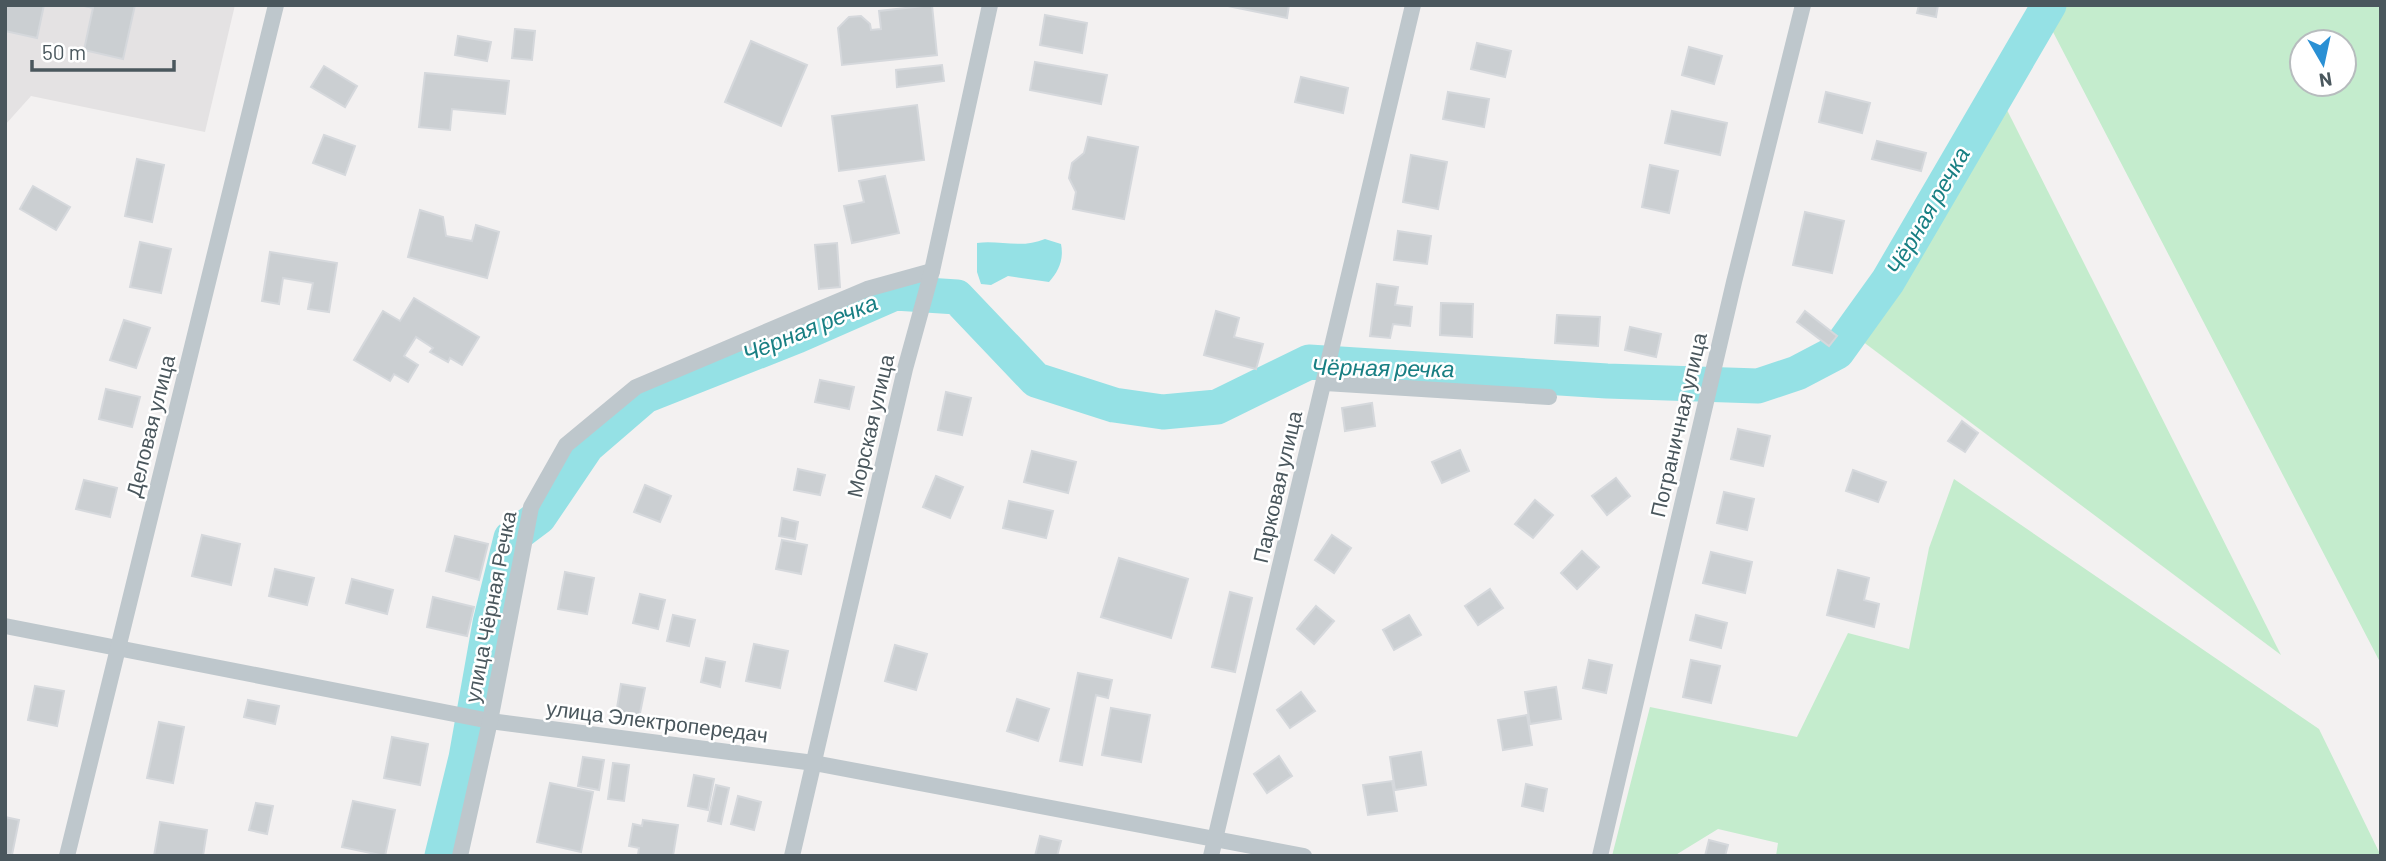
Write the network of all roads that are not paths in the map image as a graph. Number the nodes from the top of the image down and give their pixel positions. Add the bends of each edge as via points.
1 (276, 5) edge
2 (989, 5) edge
3 (1413, 5) edge
4 (1803, 5) edge
5 (931, 274) junction
6 (1325, 380) junction
7 (1549, 397) dead end
8 (5, 626) edge
9 (119, 646) junction
10 (490, 721) junction
11 (814, 763) junction
12 (1216, 838) junction
13 (67, 856) edge
14 (460, 856) edge
15 (792, 856) edge
16 (1211, 856) edge
17 (1304, 856) edge
18 (1600, 856) edge

1 - 9 street, Деловая улица
2 - 5 street, Морская улица
3 - 6 street, Парковая улица
4 - 18 street, Пограничная улица
5 - 10 street, улица Чёрная Речка via 867,289 636,387 566,445 531,507
5 - 11 street, Морская улица
6 - 7 street
6 - 12 street, Парковая улица
8 - 9 street, улица Электропередач
9 - 10 street, улица Электропередач
9 - 13 street, Деловая улица
10 - 11 street, улица Электропередач
10 - 14 street, улица Чёрная Речка
11 - 12 street, улица Электропередач
11 - 15 street, Морская улица
12 - 16 street, Парковая улица
12 - 17 street, улица Электропередач

